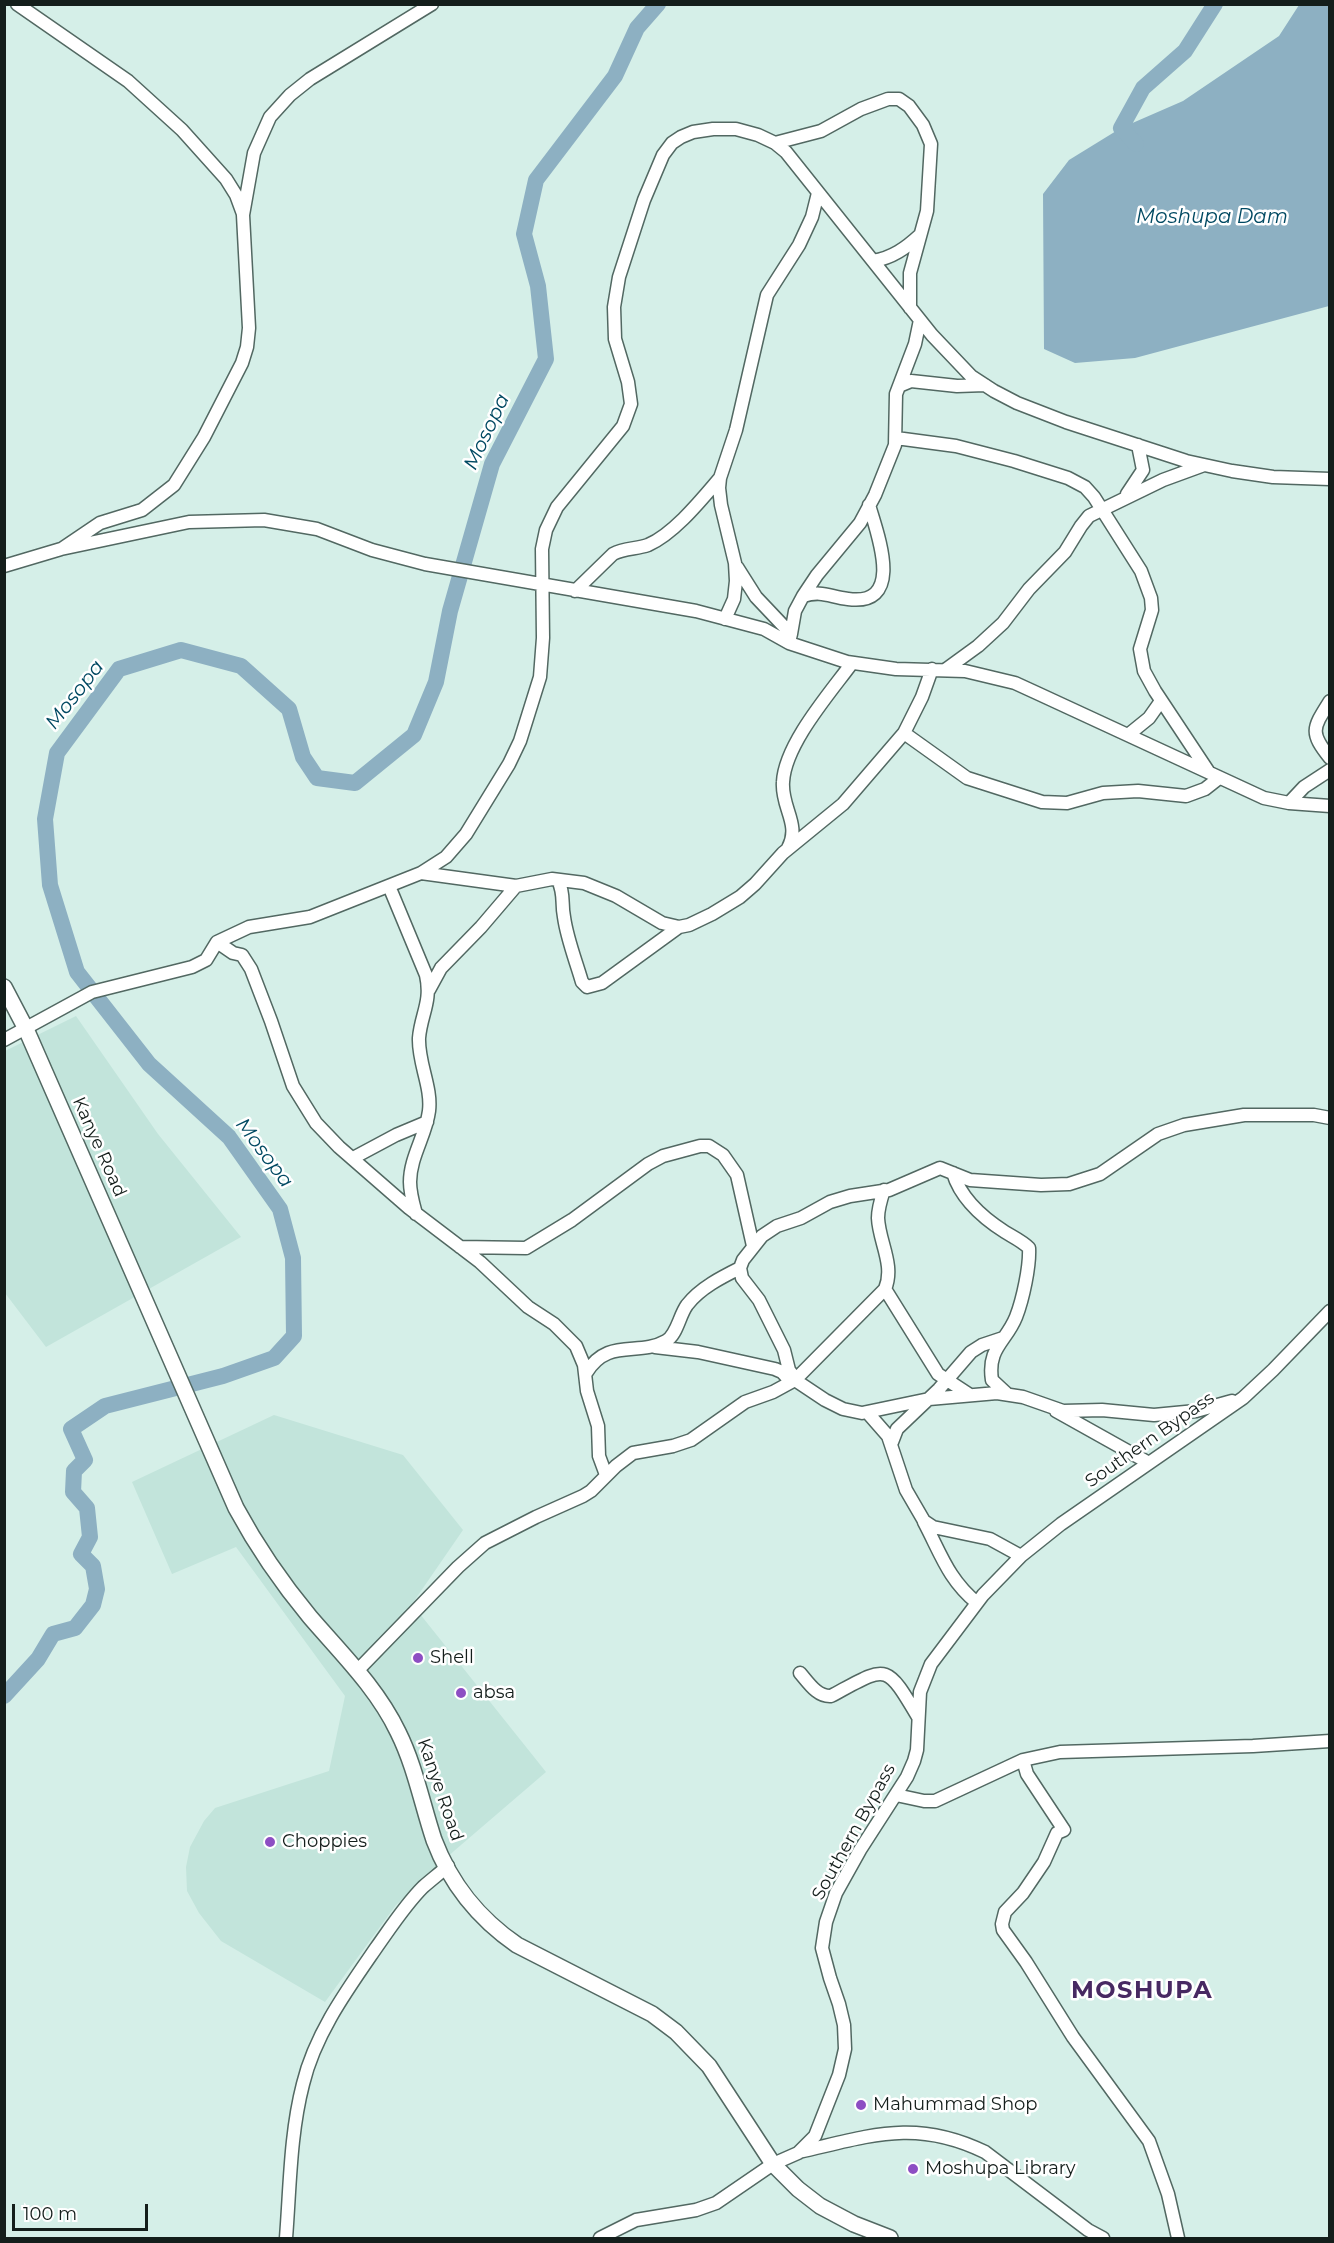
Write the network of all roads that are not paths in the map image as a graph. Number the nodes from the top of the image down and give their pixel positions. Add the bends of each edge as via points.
1 (17, 4) edge
2 (432, 4) edge
3 (775, 143) junction
4 (818, 193) junction
5 (243, 215) junction
6 (921, 234) junction
7 (873, 261) junction
8 (910, 308) junction
9 (920, 320) junction
10 (985, 385) junction
11 (899, 386) junction
12 (896, 438) junction
13 (1138, 445) junction
14 (1205, 465) junction
15 (720, 478) junction
16 (1329, 479) edge
17 (1125, 498) junction
18 (869, 505) junction
19 (1101, 509) junction
20 (61, 549) junction
21 (735, 563) junction
22 (4, 566) edge
23 (544, 585) junction
24 (575, 591) junction
25 (803, 596) junction
26 (725, 619) junction
27 (790, 638) junction
28 (852, 663) junction
29 (939, 670) junction
30 (1161, 701) junction
31 (1329, 701) edge
32 (904, 733) junction
33 (1128, 735) junction
34 (1329, 759) edge
35 (1329, 770) edge
36 (1214, 775) junction
37 (1289, 803) junction
38 (1329, 806) edge
39 (788, 849) junction
40 (421, 873) junction
41 (558, 880) junction
42 (389, 886) junction
43 (516, 886) junction
44 (679, 927) junction
45 (217, 942) junction
46 (4, 987) edge
47 (429, 990) junction
48 (26, 1029) junction
49 (4, 1040) edge
50 (1329, 1118) edge
51 (427, 1122) junction
52 (353, 1158) junction
53 (953, 1173) junction
54 (884, 1190) junction
55 (416, 1214) junction
56 (753, 1246) junction
57 (460, 1247) junction
58 (740, 1268) junction
59 (885, 1289) junction
60 (1329, 1311) edge
61 (1003, 1338) junction
62 (649, 1346) junction
63 (586, 1372) junction
64 (793, 1381) junction
65 (947, 1381) junction
66 (1007, 1393) junction
67 (970, 1395) junction
68 (1243, 1398) junction
69 (929, 1399) junction
70 (1055, 1410) junction
71 (867, 1412) junction
72 (892, 1442) junction
73 (1149, 1463) junction
74 (606, 1475) junction
75 (924, 1521) junction
76 (1021, 1556) junction
77 (977, 1603) junction
78 (357, 1671) junction
79 (800, 1673) dead end
80 (918, 1718) junction
81 (1329, 1741) edge
82 (1023, 1760) junction
83 (896, 1795) junction
84 (448, 1866) junction
85 (798, 2152) junction
86 (773, 2164) junction
87 (286, 2238) edge
88 (600, 2238) edge
89 (890, 2238) edge
90 (1103, 2238) edge
91 (1178, 2238) edge

1 - 5 street via 128,81 182,130 226,179
2 - 5 street via 310,79 270,117 254,153
3 - 4 street
3 - 6 street via 809,136 861,109 898,99 909,106 923,125 931,144 927,211
3 - 23 street via 736,129 713,129 681,137 663,155 619,277 614,307 615,339 631,405 623,426 551,518 542,549
4 - 7 street
4 - 15 street via 799,245 767,295 736,430
5 - 20 street via 247,347 204,437 174,485 149,505 100,523
6 - 7 street via 899,252
6 - 8 street via 909,273
7 - 8 street
8 - 9 street
9 - 10 street via 971,376
9 - 11 street
10 - 11 street via 957,387 911,381
10 - 13 street via 1017,403
11 - 12 street
12 - 18 street
12 - 19 street via 956,446 1068,478 1085,487
13 - 14 street
13 - 17 street via 1143,470
14 - 16 street via 1273,477
14 - 17 street
15 - 21 street via 718,488
15 - 24 street via 657,540 613,554
17 - 19 street
18 - 25 street via 860,523
18 - 25 street via 884,558 879,588 861,600 814,592
19 - 29 street via 1089,516 1065,552 1003,623 978,646
19 - 30 street via 1141,571 1151,598 1152,610 1140,649 1144,670
20 - 22 street
20 - 23 street via 189,522 264,520 317,529 372,550 425,564
21 - 26 street via 734,599
21 - 27 street via 756,597
23 - 24 street
23 - 40 street via 540,676 520,741 466,834 446,856
24 - 26 street
25 - 27 street via 795,611
26 - 27 street
27 - 28 street
28 - 29 street
28 - 39 street via 798,739 785,770 783,794 794,831
29 - 32 street
29 - 33 street via 965,671 1015,683
30 - 33 street via 1149,718
30 - 36 street
31 - 34 street via 1315,732
32 - 36 street via 967,778 1042,802 1067,803 1103,793 1138,790 1186,796 1205,789
32 - 39 street via 843,804
33 - 36 street
35 - 37 street
36 - 37 street via 1263,798
37 - 38 street
39 - 44 street via 740,897
40 - 42 street
40 - 43 street
41 - 43 street
41 - 44 street via 584,883 616,896 662,923
41 - 44 street via 564,896 566,927 582,982 587,987 602,983
42 - 45 street via 310,917 249,927
42 - 47 street
43 - 47 street via 441,968
45 - 48 street via 206,960 192,967 92,992
45 - 52 street via 245,959 293,1086 316,1123
46 - 48 main road, Kanye Road
47 - 51 street via 419,1036 430,1102
48 - 49 street
48 - 78 main road, Kanye Road via 236,1508 266,1560
50 - 53 street via 1244,1115 1184,1125 1158,1134 1100,1174 1069,1184 970,1180
51 - 52 street
51 - 55 street via 411,1170
52 - 55 street
53 - 54 street via 940,1168
53 - 61 street via 966,1199 1029,1248 1021,1303
54 - 56 street via 830,1202 777,1226
54 - 59 street via 878,1216 887,1257
55 - 57 street
56 - 57 street via 737,1175 717,1149 700,1146 648,1164 572,1220 526,1248
56 - 58 street
57 - 63 street via 566,1335 581,1356
58 - 62 street via 710,1285 688,1304 670,1338
58 - 64 street via 742,1278 778,1338
59 - 64 street
59 - 65 street via 935,1370
60 - 68 street, Southern Bypass
61 - 65 street via 971,1352
61 - 66 street via 992,1358 991,1374 995,1384
62 - 63 street via 608,1353
62 - 64 street via 779,1370
63 - 74 street via 587,1391 598,1426 599,1456
64 - 71 street via 843,1408
64 - 74 street via 744,1402 691,1440 633,1453
65 - 67 street
65 - 69 street
66 - 67 street
66 - 70 street
67 - 69 street
68 - 70 street via 1172,1414
68 - 73 street, Southern Bypass
69 - 71 street
69 - 72 street via 897,1429
70 - 73 street
71 - 72 street
72 - 75 street via 906,1490
73 - 76 street, Southern Bypass
74 - 78 street via 583,1496 478,1548
75 - 76 street via 990,1539
75 - 77 street via 952,1578
76 - 77 street, Southern Bypass
77 - 80 street, Southern Bypass via 931,1664 920,1692
78 - 84 main road, Kanye Road via 398,1731 435,1841
79 - 80 street via 826,1696 873,1675 887,1675 901,1688
80 - 83 street, Southern Bypass via 914,1761
81 - 82 street via 1081,1750
82 - 83 street via 934,1801
82 - 91 street via 1027,1774 1064,1830 1057,1833 1044,1862 1005,1912 1003,1930 1149,2141 1168,2194
83 - 85 street, Southern Bypass via 836,1893 826,1922 822,1948 844,2025 845,2049 836,2085 815,2136
84 - 86 main road, Kanye Road via 464,1897 500,1933 533,1955 652,2014 676,2032 709,2066
84 - 87 street via 405,1908 331,2016 318,2042 300,2098
85 - 86 street, Southern Bypass
85 - 90 street via 884,2133 938,2135 985,2152
86 - 88 street, Southern Bypass via 716,2203 636,2220
86 - 89 main road, Kanye Road via 820,2206

